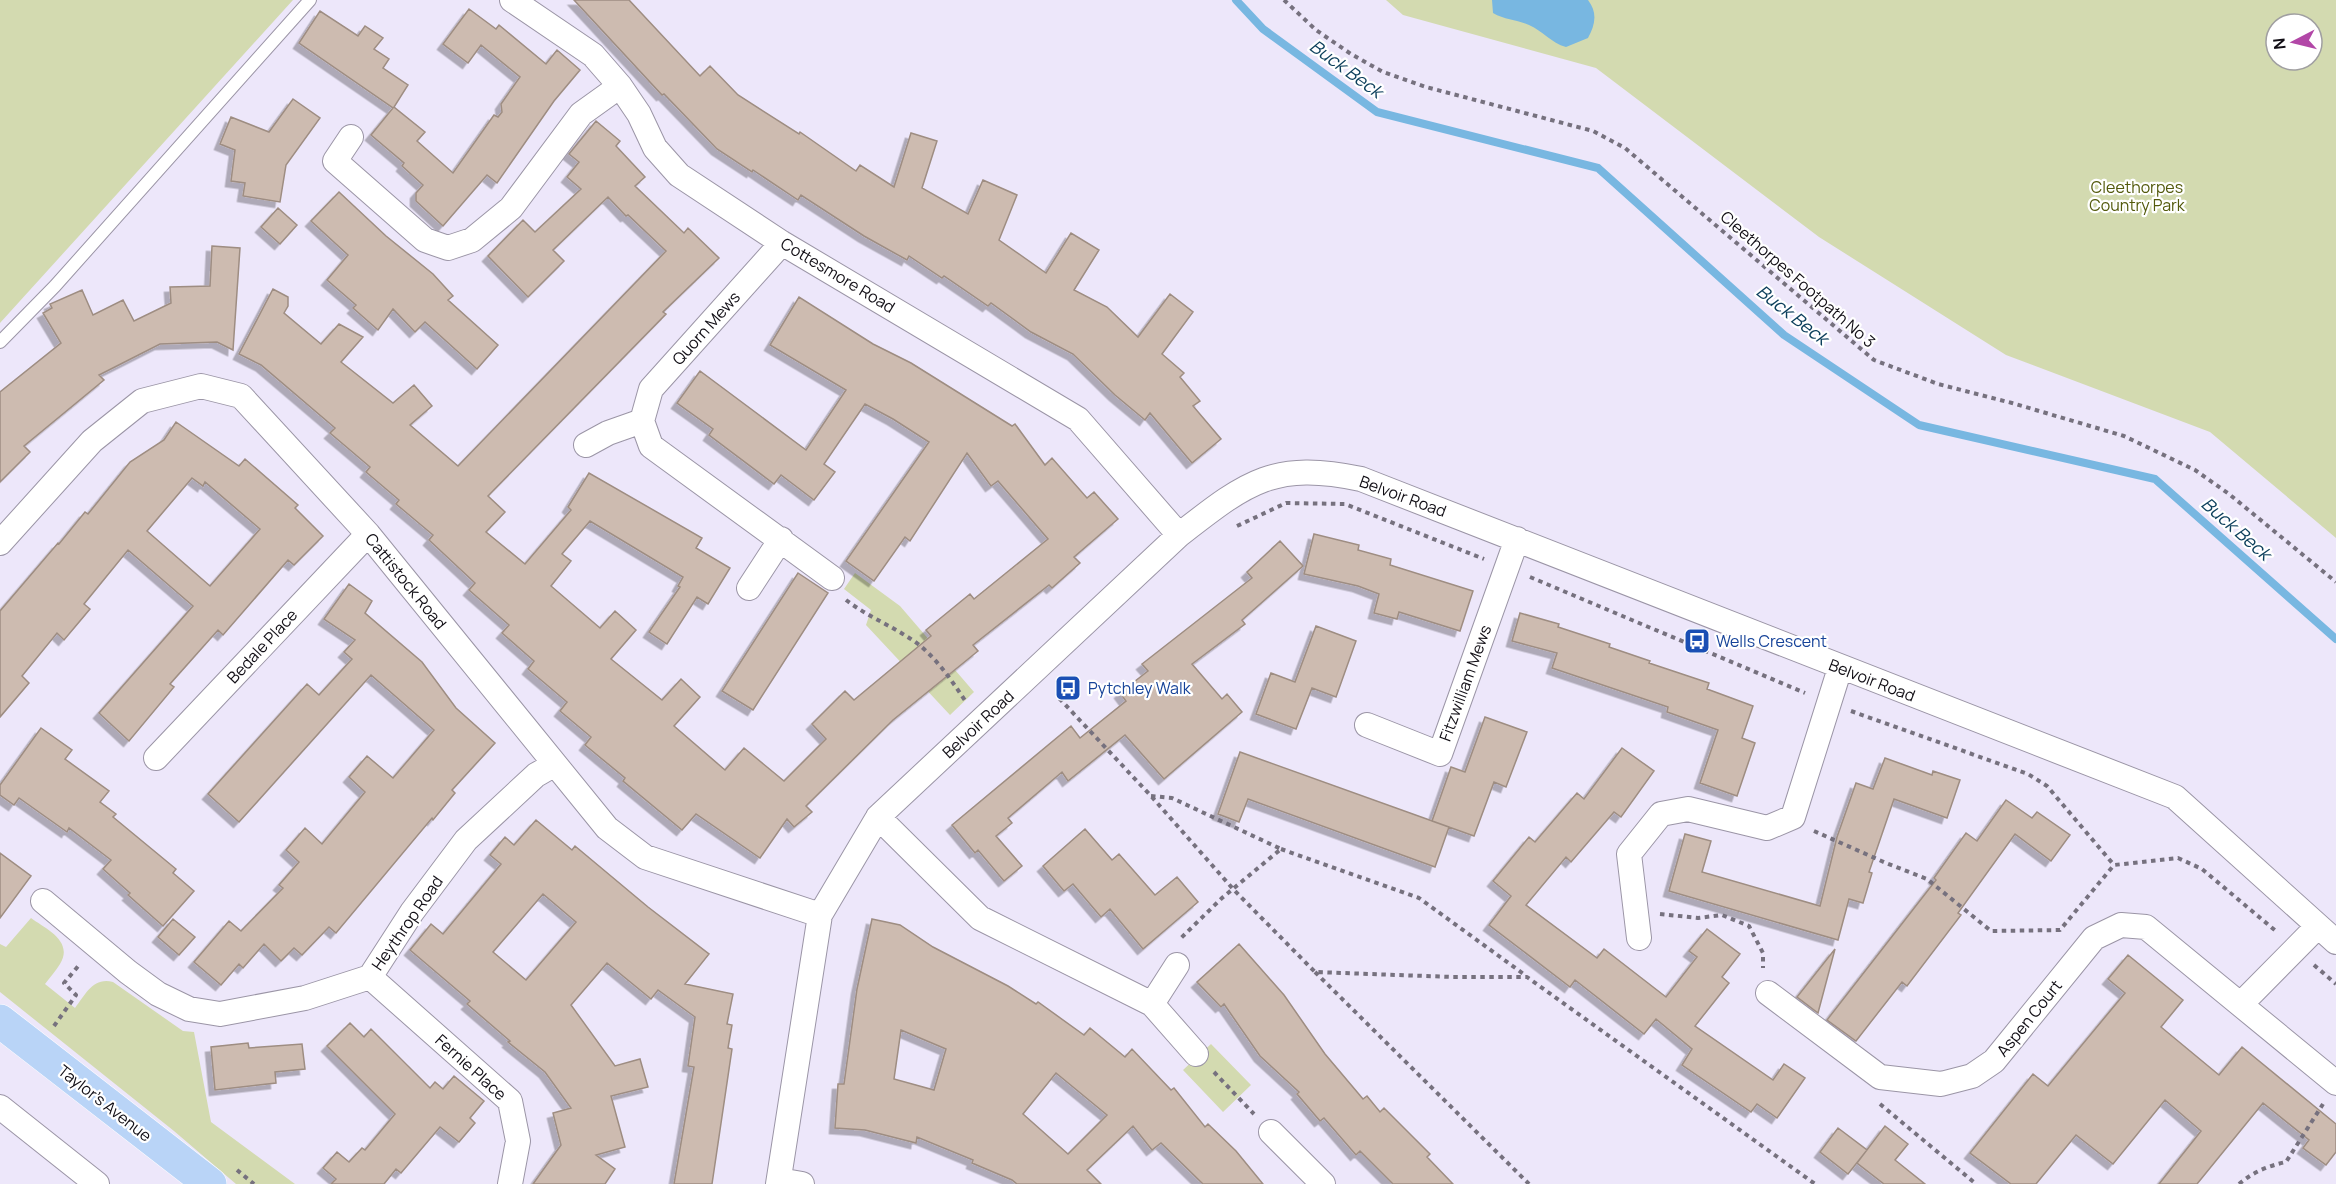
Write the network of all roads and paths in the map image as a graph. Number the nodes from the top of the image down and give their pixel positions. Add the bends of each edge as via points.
1 (310, 0) edge
2 (512, 0) edge
3 (1284, 0) edge
4 (620, 86) junction
5 (351, 137) dead end
6 (782, 243) junction
7 (0, 342) edge
8 (642, 421) junction
9 (586, 445) dead end
10 (1235, 527) dead end
11 (368, 534) junction
12 (1179, 535) junction
13 (781, 539) junction
14 (1517, 539) junction
15 (0, 543) edge
16 (1507, 568) junction
17 (832, 578) joint
18 (2336, 582) edge
19 (749, 588) dead end
20 (1044, 662) junction
21 (1840, 668) junction
22 (1830, 703) junction
23 (979, 723) junction
24 (1367, 725) dead end
25 (156, 758) dead end
26 (555, 764) junction
27 (1151, 796) junction
28 (878, 817) junction
29 (1788, 820) junction
30 (1281, 849) junction
31 (2114, 866) junction
32 (1234, 890) junction
33 (43, 901) dead end
34 (1636, 912) junction
35 (820, 915) junction
36 (2327, 934) edge
37 (1639, 938) dead end
38 (96, 945) junction
39 (2296, 948) junction
40 (1177, 965) joint
41 (1315, 972) junction
42 (370, 977) junction
43 (1527, 977) junction
44 (2336, 984) edge
45 (1768, 993) joint
46 (1152, 1004) junction
47 (2241, 1005) junction
48 (0, 1021) edge
49 (52, 1029) dead end
50 (1196, 1054) joint
51 (1880, 1077) junction
52 (2336, 1083) edge
53 (0, 1107) edge
54 (1271, 1132) joint
55 (786, 1183) edge
56 (97, 1184) edge
57 (210, 1184) edge
58 (510, 1184) edge
59 (1323, 1184) edge
60 (1530, 1184) edge
61 (1815, 1184) edge
62 (1976, 1184) edge
63 (2239, 1184) edge

1 - 7 lane via 55,286
2 - 4 street, Cottesmore Road via 593,54
3 - 18 path, Cleethorpes Footpath No 3 via 1316,30 1383,72 1593,131 1625,148 1874,360 1938,384 2124,436 2194,470 2229,494
4 - 5 street via 581,114 511,208 472,240 448,248 425,240 334,161
4 - 6 street, Cottesmore Road via 655,148 679,175
6 - 8 street, Quorn Mews via 651,389
6 - 12 street, Cottesmore Road via 1078,419
8 - 9 street
8 - 13 street via 651,446
10 - 16 path via 1286,503 1345,504
11 - 15 street, Cattistock Road via 241,396 201,386 142,401 92,441
11 - 25 street, Bedale Place
11 - 26 street, Cattistock Road
12 - 14 street, Belvoir Road via 1229,496 1260,480 1293,472 1329,472 1361,479
12 - 20 street, Belvoir Road
13 - 17 street
13 - 19 street
14 - 16 street, Fitzwilliam Mews
14 - 21 street, Belvoir Road
16 - 22 path
16 - 24 street, Fitzwilliam Mews via 1440,754
17 - 23 path via 827,585 862,612 918,645 939,664
20 - 23 street, Belvoir Road
20 - 27 path via 1061,682 1058,697
21 - 22 street
21 - 36 street, Belvoir Road via 2175,798
22 - 29 street via 1793,817
22 - 31 path via 2028,774 2047,786
23 - 28 street, Belvoir Road
26 - 35 street, Cattistock Road via 607,828 645,857
26 - 42 street, Heythrop Road via 536,775 466,840 411,912
27 - 30 path via 1172,798
27 - 32 path
28 - 35 street, Belvoir Road
28 - 46 street via 980,918
29 - 31 path via 1927,879 1990,931 2060,930
29 - 34 street via 1767,828 1688,808 1661,814 1629,854
30 - 32 path
30 - 43 path via 1419,898
31 - 39 path via 2178,858 2202,869
32 - 40 path via 1165,954
32 - 41 path
33 - 38 street, Heythrop Road
34 - 37 street
34 - 45 path via 1698,918 1722,915 1749,926 1763,953 1763,978
35 - 55 street, Belvoir Road
36 - 39 street
38 - 42 street, Heythrop Road via 158,994 189,1009 220,1014 305,998
38 - 49 path via 64,983 76,996
39 - 44 path
39 - 47 street
40 - 46 street
41 - 43 path
41 - 60 path
42 - 58 street, Fernie Place via 510,1101 518,1141
43 - 61 path
45 - 51 street
46 - 50 street
47 - 51 street, Aspen Court via 2146,927 2121,925 2094,938 1994,1061 1972,1076 1941,1084
47 - 52 street, Aspen Court
48 - 57 main road, Taylor's Avenue
50 - 54 path
51 - 62 path via 1867,1093
52 - 63 path via 2286,1162 2269,1166
53 - 56 street
54 - 59 street

